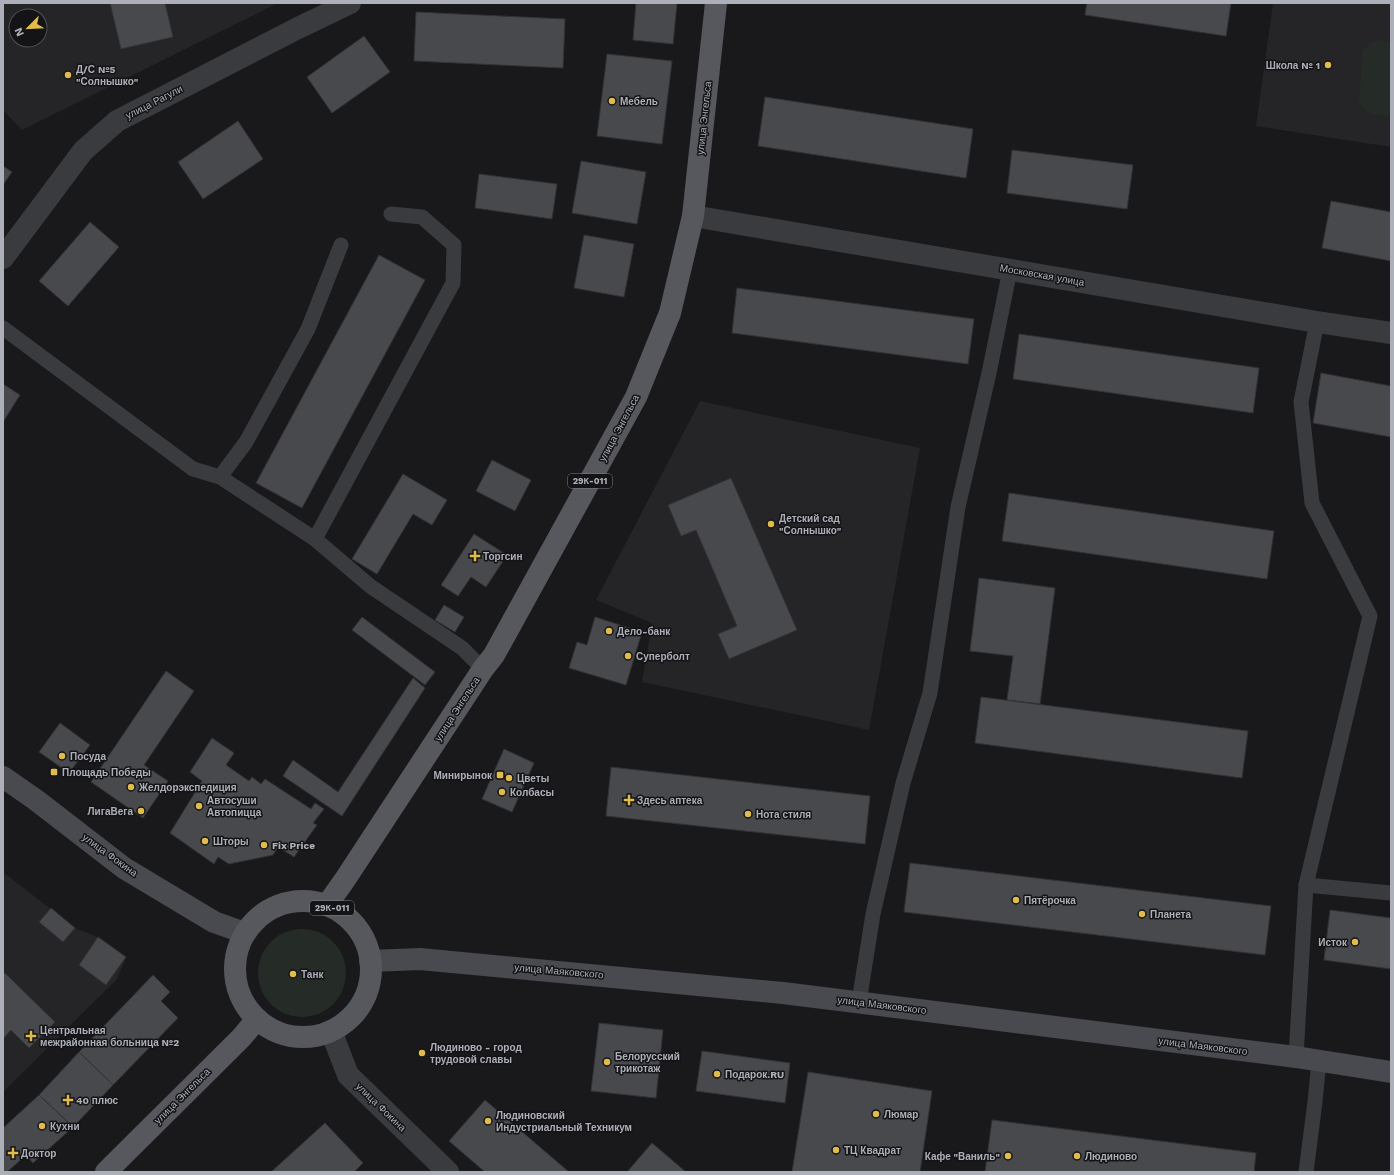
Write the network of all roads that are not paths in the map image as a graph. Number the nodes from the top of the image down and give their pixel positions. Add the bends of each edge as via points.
1 (350, 3) edge
2 (716, 3) edge
3 (391, 214) dead end
4 (693, 216) junction
5 (341, 245) dead end
6 (3, 258) edge
7 (1010, 270) junction
8 (1317, 322) junction
9 (3, 328) edge
10 (1391, 333) edge
11 (220, 477) junction
12 (315, 539) junction
13 (483, 669) junction
14 (3, 777) edge
15 (1306, 885) junction
16 (1391, 893) edge
17 (327, 905) junction
18 (245, 933) junction
19 (370, 961) junction
20 (859, 1002) junction
21 (257, 1019) junction
22 (331, 1031) junction
23 (1296, 1057) junction
24 (1319, 1061) junction
25 (1391, 1072) edge
26 (106, 1172) edge
27 (448, 1172) edge
28 (1306, 1172) edge

1 - 6 street, улица Рагули via 117,121 83,151
2 - 4 main road, улица Энгельса / 29К-011
3 - 12 lane via 422,217 454,245 453,283
4 - 7 street, Московская улица
4 - 13 main road, улица Энгельса / 29К-011 via 670,313 636,397 498,648
5 - 11 lane via 308,329 246,442
7 - 8 street, Московская улица
7 - 20 lane via 958,507 930,693 904,783 873,914
8 - 10 street, Московская улица
8 - 15 lane via 1301,402 1312,503 1370,616
9 - 11 lane via 193,469
11 - 12 lane
12 - 13 lane via 370,586 462,648
13 - 17 main road, улица Энгельса / 29К-011
14 - 18 street, улица Фокина via 124,868 214,922
15 - 16 lane
15 - 23 lane
17 - 18 main road, 29К-011 via 304,900 281,904 260,916
17 - 19 main road, 29К-011 via 343,914 356,927 366,943
18 - 21 main road, 29К-011 via 236,955 235,978 243,1000
19 - 20 street, улица Маяковского via 420,959
19 - 22 main road, 29К-011 via 369,982 362,1002 349,1019
20 - 23 street, улица Маяковского
21 - 22 main road, 29К-011 via 273,1030 292,1036 312,1036
21 - 26 main road, улица Энгельса
22 - 27 street, улица Фокина via 348,1075
23 - 24 street, улица Маяковского
24 - 25 street, улица Маяковского
24 - 28 lane

